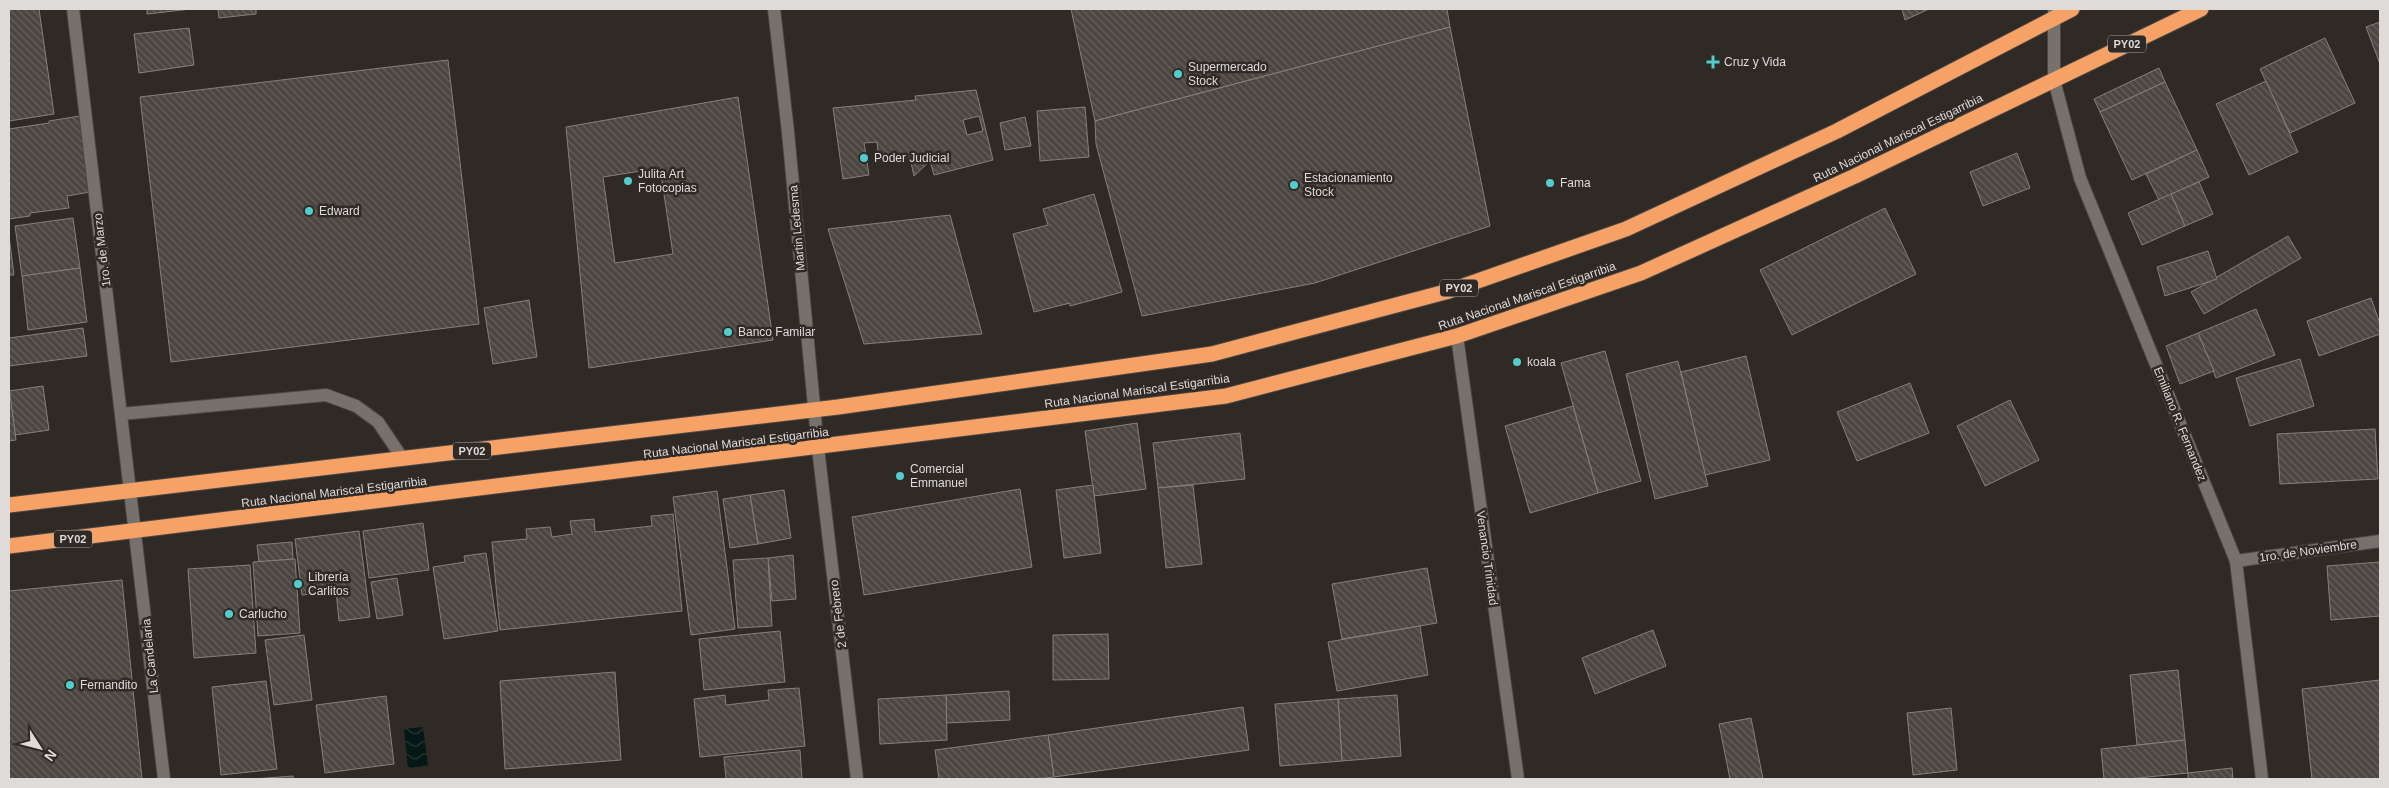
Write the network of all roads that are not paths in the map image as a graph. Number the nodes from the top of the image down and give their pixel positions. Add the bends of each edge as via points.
1 (73, 9) edge
2 (774, 9) edge
3 (2072, 9) edge
4 (2201, 9) edge
5 (2055, 13) edge
6 (2054, 80) junction
7 (1457, 336) junction
8 (814, 410) junction
9 (121, 414) junction
10 (818, 448) junction
11 (403, 459) junction
12 (130, 492) junction
13 (9, 505) edge
14 (136, 532) junction
15 (2380, 541) edge
16 (9, 546) edge
17 (2236, 561) junction
18 (164, 779) edge
19 (857, 779) edge
20 (1518, 779) edge
21 (2262, 779) edge

1 - 9 street, 1ro. de Marzo
2 - 8 street, Martin Ledesma
3 - 5 highway, Ruta Nacional Mariscal Estigarribia / PY02
4 - 6 highway, Ruta Nacional Mariscal Estigarribia / PY02
5 - 6 street, Emiliano R. Fernandez
5 - 8 highway, Ruta Nacional Mariscal Estigarribia / PY02 via 1837,131 1626,229 1449,291 1212,354
6 - 7 highway, Ruta Nacional Mariscal Estigarribia / PY02 via 1855,176 1641,273
6 - 17 street, Emiliano R. Fernandez via 2080,178
7 - 10 highway, Ruta Nacional Mariscal Estigarribia / PY02 via 1226,396
7 - 20 street, Venancio Trinidad
8 - 10 street, Martin Ledesma
8 - 11 highway, Ruta Nacional Mariscal Estigarribia / PY02
9 - 11 street via 326,395 356,406 378,422
9 - 12 street, 1ro. de Marzo
10 - 14 highway, Ruta Nacional Mariscal Estigarribia / PY02
10 - 19 street, 2 de Febrero
11 - 12 highway, Ruta Nacional Mariscal Estigarribia / PY02
12 - 13 highway, Ruta Nacional Mariscal Estigarribia / PY02
12 - 14 street, La Candelaria
14 - 16 highway, Ruta Nacional Mariscal Estigarribia / PY02
14 - 18 street, La Candelaria
15 - 17 street, 1ro. de Noviembre
17 - 21 street, Emiliano R. Fernandez

